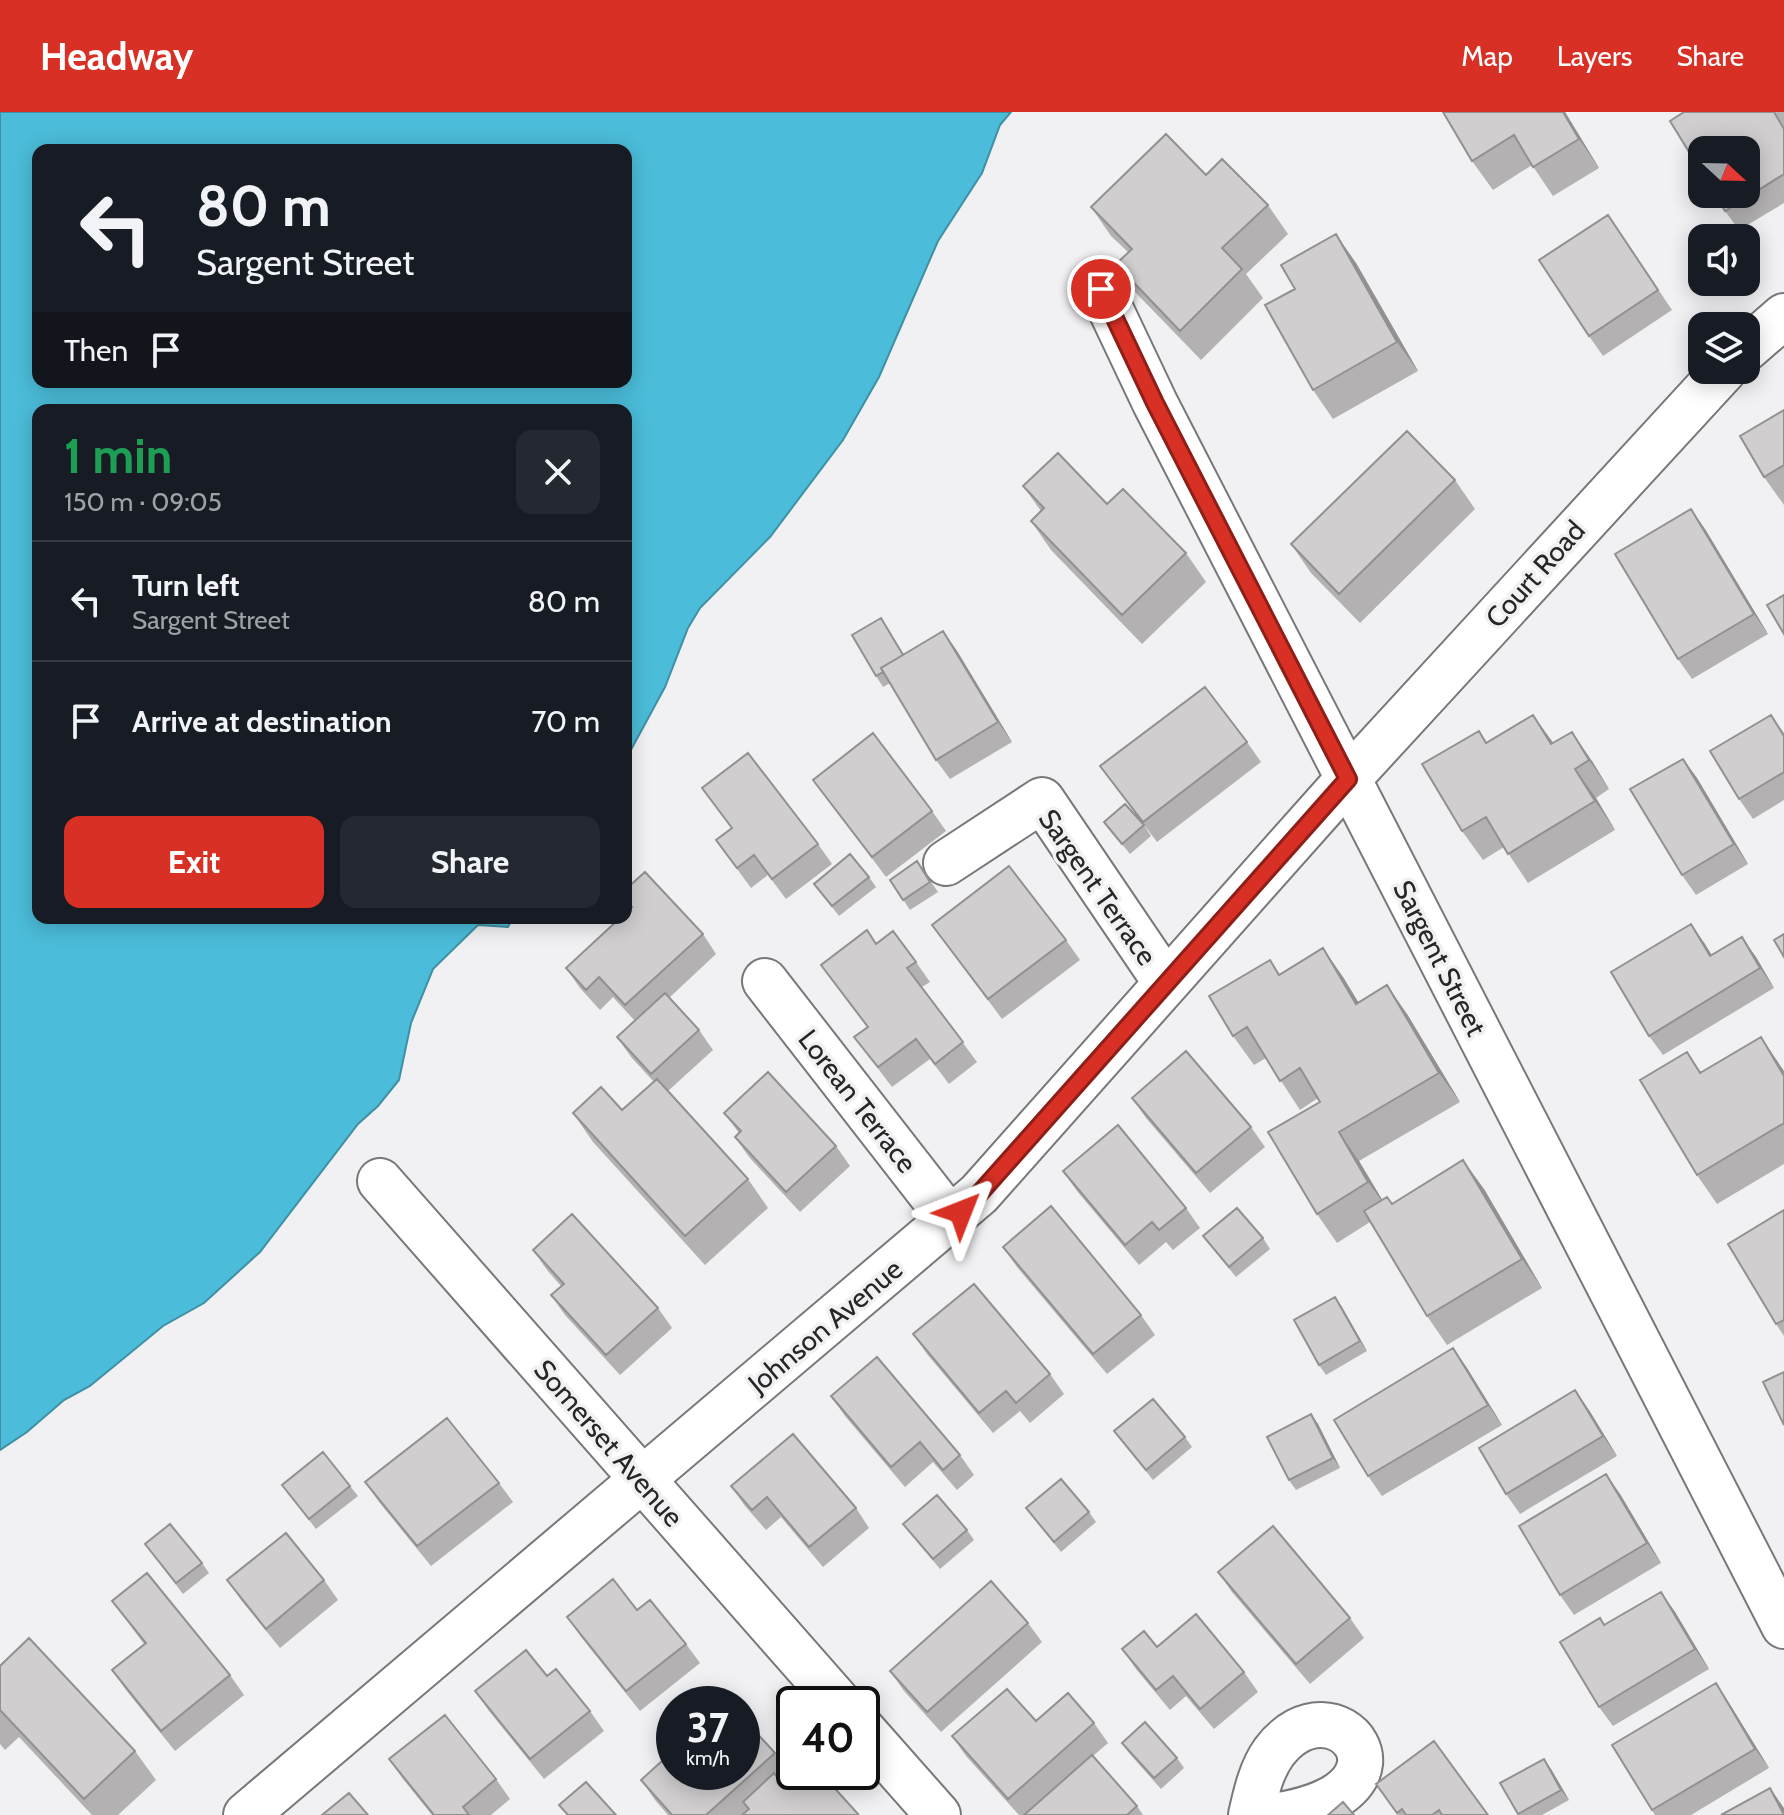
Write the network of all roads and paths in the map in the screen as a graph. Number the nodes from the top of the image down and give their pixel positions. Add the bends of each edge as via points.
1 (1101, 289) dead end
2 (1784, 316) edge
3 (1760, 337) edge
4 (1711, 384) edge
5 (1348, 779) junction
6 (946, 863) dead end
7 (765, 981) dead end
8 (1166, 983) junction
9 (380, 1181) dead end
10 (951, 1220) junction
11 (642, 1480) junction
12 (1784, 1626) edge
13 (824, 1686) edge
14 (880, 1749) edge
15 (246, 1815) edge
16 (938, 1815) edge
17 (1251, 1815) edge
18 (1279, 1815) edge

1 - 5 street, Sargent Street
2 - 3 street
4 - 5 street, Court Road
5 - 8 street, Johnson Avenue
5 - 12 street, Sargent Street
6 - 8 street, Sargent Terrace via 1042,800
7 - 10 street, Lorean Terrace
8 - 10 street, Johnson Avenue
9 - 11 street, Somerset Avenue
10 - 11 street, Johnson Avenue
11 - 13 street, Somerset Avenue
11 - 15 street, Johnson Avenue
14 - 16 street
17 - 18 street via 1266,1765 1287,1739 1314,1726 1329,1726 1351,1737 1361,1764 1351,1783 1320,1806

